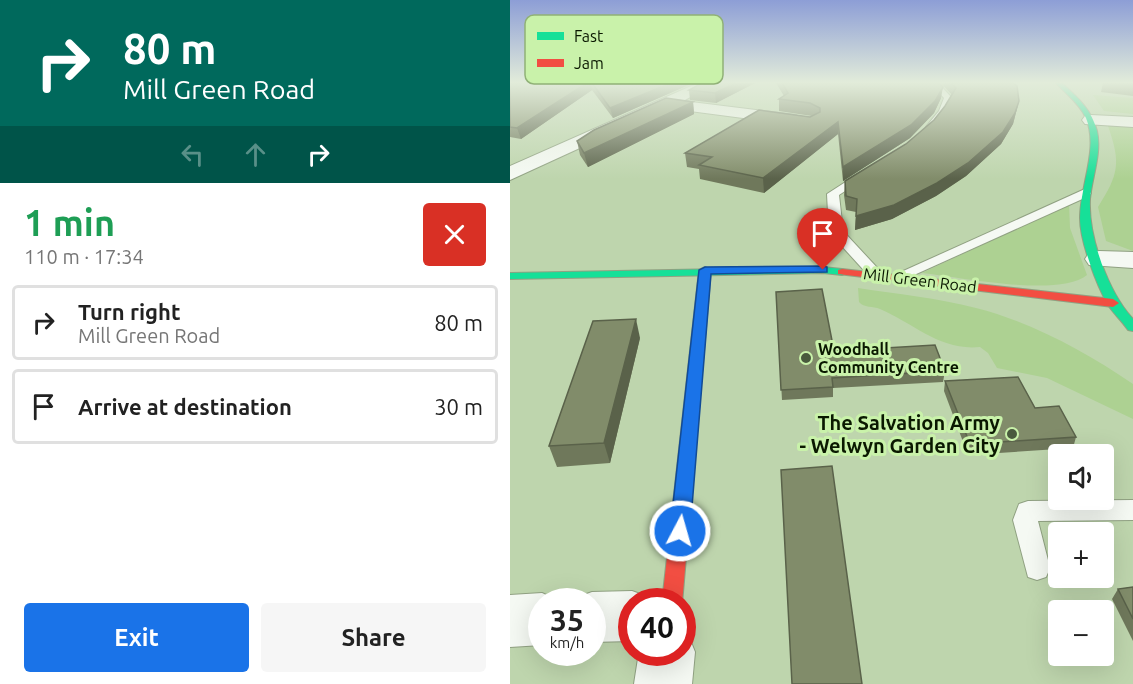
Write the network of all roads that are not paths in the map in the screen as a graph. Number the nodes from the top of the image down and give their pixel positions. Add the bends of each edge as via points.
1 (638, 115) edge
2 (745, 115) edge
3 (940, 115) edge
4 (1088, 115) edge
5 (1091, 120) junction
6 (1133, 122) edge
7 (807, 124) edge
8 (922, 135) edge
9 (879, 165) edge
10 (510, 174) edge
11 (1085, 193) junction
12 (1099, 259) junction
13 (1133, 260) edge
14 (705, 270) junction
15 (875, 274) junction
16 (510, 276) edge
17 (898, 277) junction
18 (1113, 303) junction
19 (1133, 327) edge
20 (1133, 510) edge
21 (1037, 568) dead end
22 (674, 588) edge
23 (528, 620) edge
24 (510, 621) edge
25 (665, 666) edge
26 (663, 684) edge

1 - 10 street
2 - 7 street
3 - 8 lane
4 - 5 street
5 - 6 street
5 - 11 street via 1096,149
9 - 15 lane via 833,194 836,232
11 - 12 street via 1085,223
11 - 17 lane
12 - 13 street
12 - 18 street
14 - 15 street, Mill Green Road
14 - 16 street, Mill Green Road
14 - 22 street
15 - 17 street, Mill Green Road
17 - 18 street, Mill Green Road
18 - 19 street
20 - 21 lane via 1028,511 1025,520
23 - 24 street
25 - 26 street

